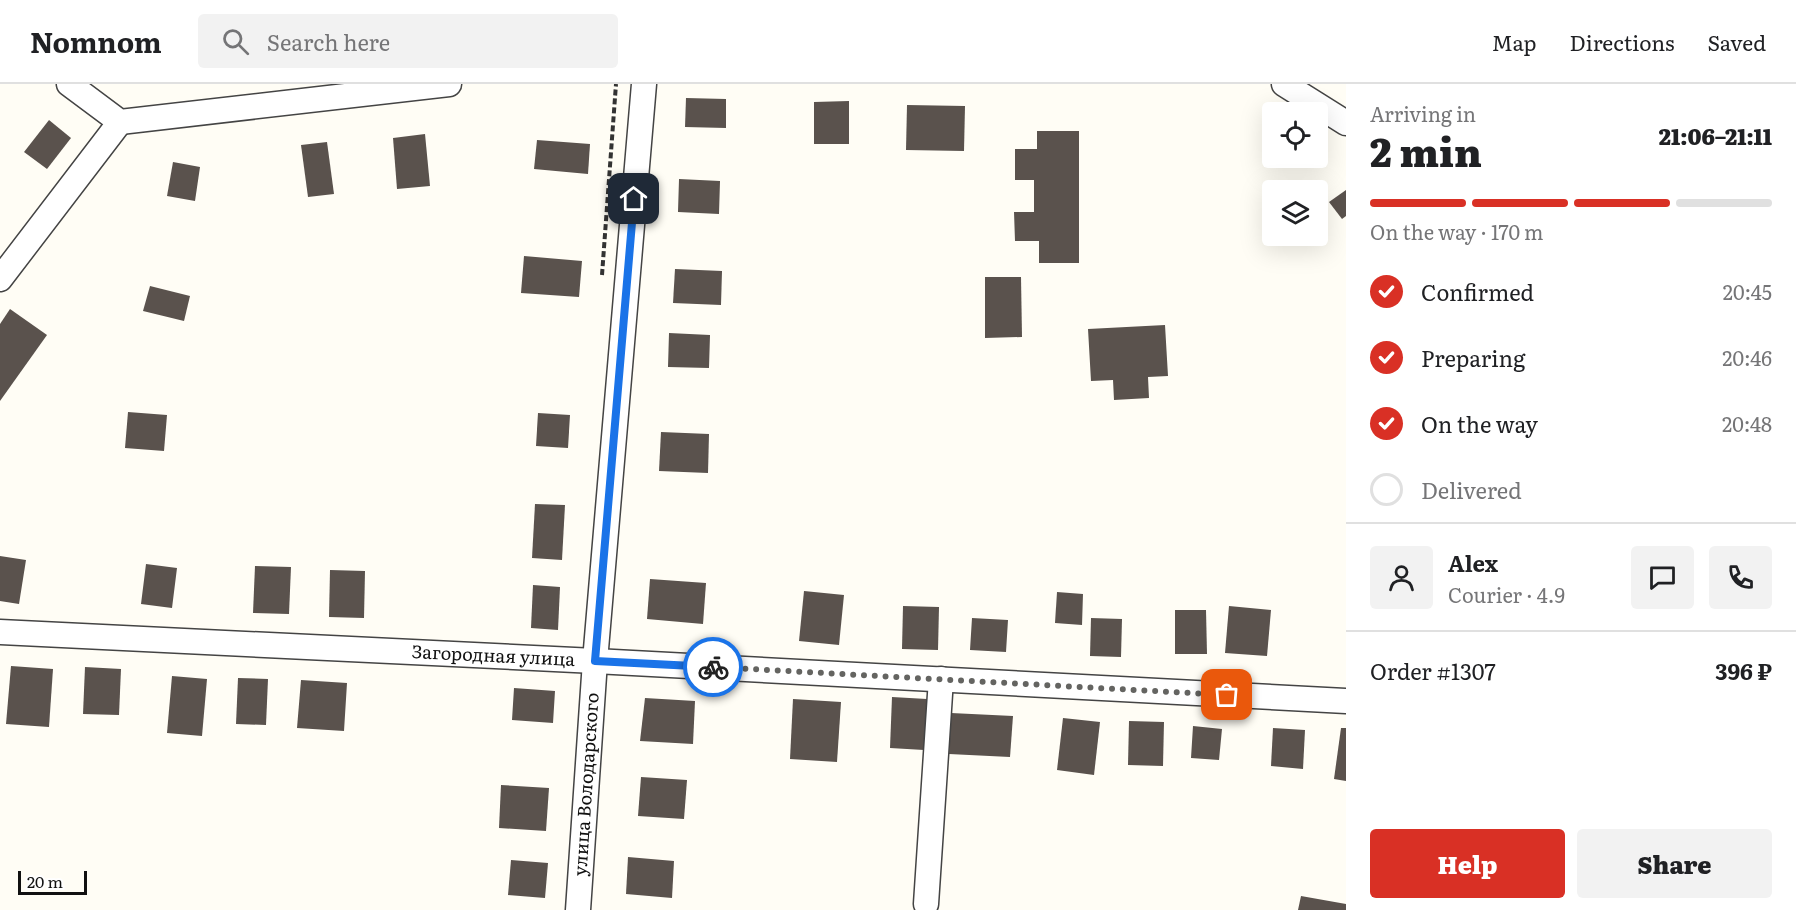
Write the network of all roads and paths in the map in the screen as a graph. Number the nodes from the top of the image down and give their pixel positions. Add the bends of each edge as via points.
1 (69, 84) edge
2 (449, 84) edge
3 (644, 84) edge
4 (1294, 87) edge
5 (120, 122) junction
6 (1346, 123) edge
7 (0, 279) edge
8 (0, 632) edge
9 (595, 661) junction
10 (940, 680) junction
11 (1346, 701) edge
12 (926, 904) dead end
13 (578, 910) edge

1 - 5 street
2 - 5 street
3 - 9 street, улица Володарского
4 - 6 street
5 - 7 street
8 - 9 street, Загородная улица
9 - 10 street, Загородная улица
9 - 13 street, улица Володарского
10 - 11 street, Загородная улица
10 - 12 street

